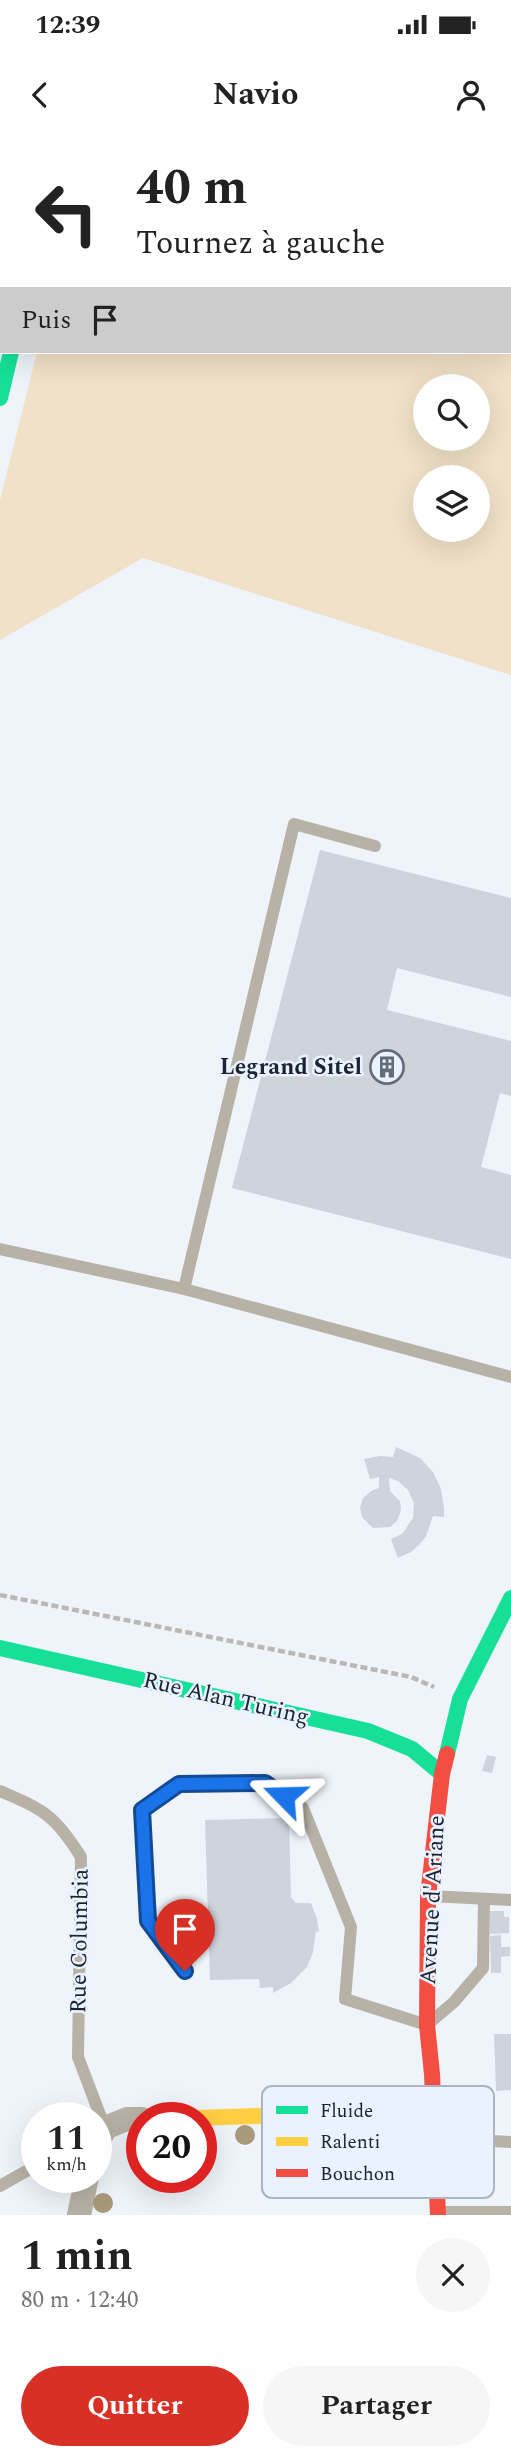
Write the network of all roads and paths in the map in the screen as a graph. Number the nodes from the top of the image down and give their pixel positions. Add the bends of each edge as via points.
1 (11, 354) edge
2 (0, 398) edge
3 (375, 846) dead end
4 (0, 1249) edge
5 (184, 1289) junction
6 (511, 1377) edge
7 (0, 1595) edge
8 (511, 1598) edge
9 (0, 1648) edge
10 (460, 1699) junction
11 (442, 1774) junction
12 (0, 1791) edge
13 (428, 1896) junction
14 (484, 1900) junction
15 (511, 1900) edge
16 (185, 1971) dead end
17 (427, 2025) junction
18 (431, 2086) edge
19 (91, 2102) edge
20 (262, 2116) edge
21 (217, 2117) edge
22 (21, 2174) edge
23 (0, 2186) edge
24 (84, 2193) edge
25 (511, 2212) edge
26 (438, 2214) edge
27 (79, 2215) edge

1 - 2 street
3 - 5 lane via 294,824
4 - 5 lane
5 - 6 lane
7 - 10 path via 411,1677
8 - 10 street, Avenue d'Ariane
9 - 11 street, Rue Alan Turing via 368,1731 412,1749
10 - 11 street, Avenue d'Ariane
11 - 13 street, Avenue d'Ariane
12 - 19 lane, Rue Columbia via 40,1808 64,1829 81,1857 78,2057
13 - 14 lane
13 - 17 street, Avenue d'Ariane
14 - 15 lane
14 - 17 lane via 483,1968
16 - 17 lane via 148,1921 142,1810 179,1784 265,1783 303,1808 351,1927 345,1998
17 - 18 street, Avenue d'Ariane
20 - 21 street
22 - 23 lane
24 - 27 street
25 - 26 lane

